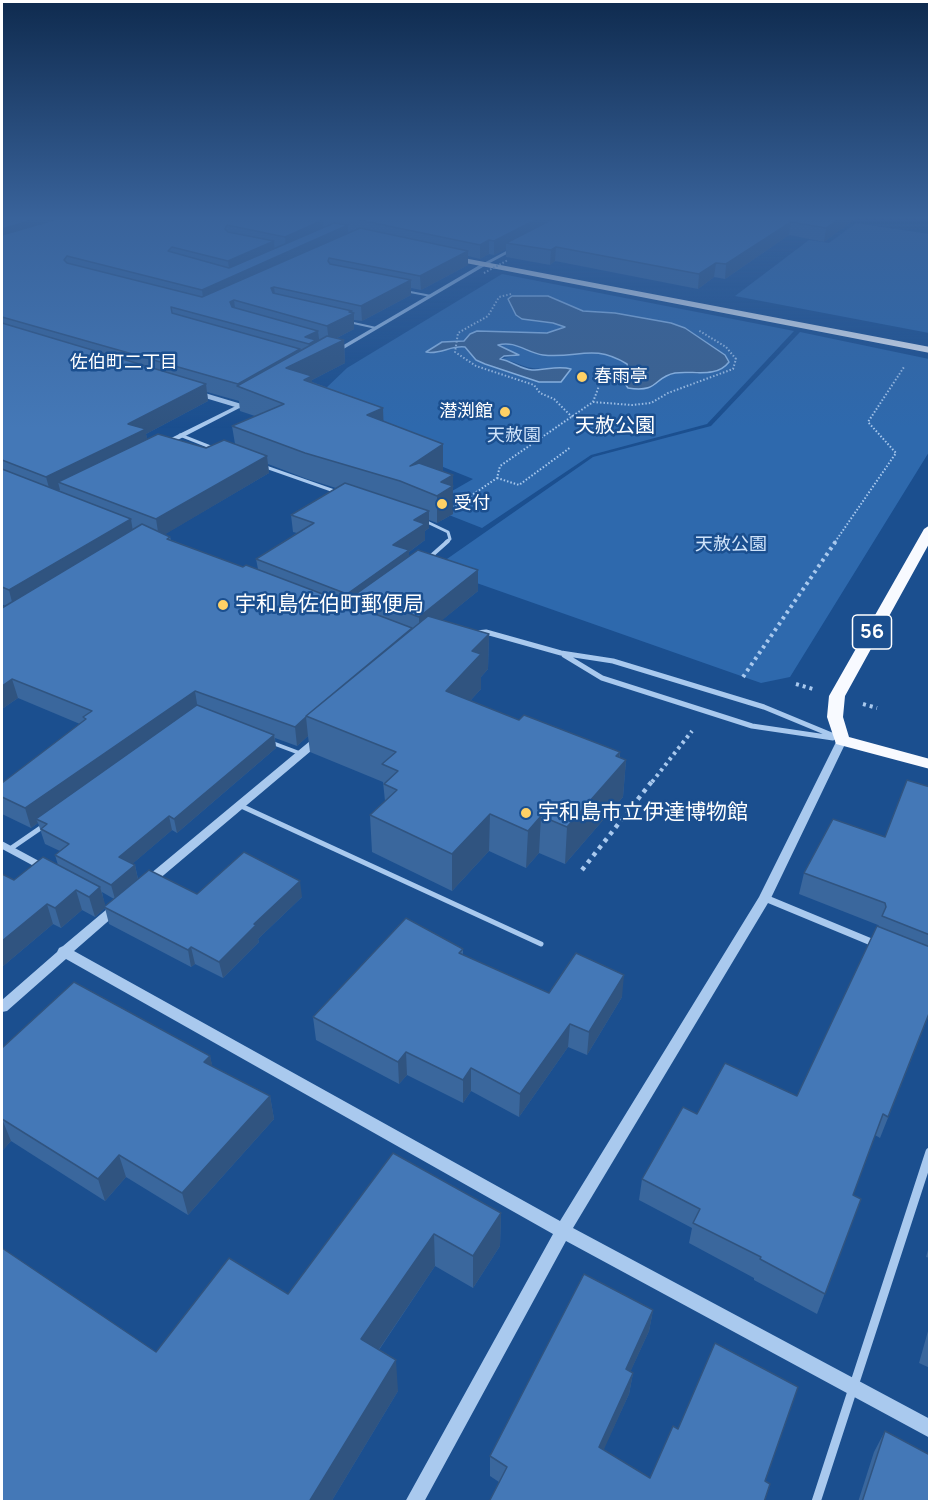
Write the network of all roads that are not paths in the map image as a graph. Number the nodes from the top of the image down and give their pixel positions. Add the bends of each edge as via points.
1 (446, 288) edge
2 (589, 288) edge
3 (399, 289) edge
4 (430, 296) junction
5 (343, 321) edge
6 (376, 328) junction
7 (330, 346) edge
8 (340, 349) junction
9 (930, 350) edge
10 (322, 359) edge
11 (192, 392) edge
12 (260, 395) edge
13 (240, 406) junction
14 (180, 435) junction
15 (150, 450) edge
16 (222, 451) edge
17 (254, 463) edge
18 (348, 496) edge
19 (417, 518) edge
20 (930, 529) edge
21 (425, 561) edge
22 (467, 633) edge
23 (561, 653) junction
24 (328, 730) edge
25 (261, 738) edge
26 (842, 740) junction
27 (302, 753) junction
28 (930, 764) edge
29 (239, 805) junction
30 (48, 822) edge
31 (2, 845) edge
32 (10, 849) junction
33 (49, 870) edge
34 (765, 898) junction
35 (540, 944) dead end
36 (887, 949) edge
37 (63, 951) junction
38 (2, 1007) edge
39 (930, 1152) edge
40 (563, 1231) junction
41 (855, 1387) junction
42 (930, 1428) edge
43 (414, 1502) edge
44 (816, 1502) edge

1 - 4 street
2 - 9 highway
3 - 4 lane
4 - 6 street
5 - 6 lane
6 - 8 street
7 - 8 lane
8 - 10 street
11 - 13 street
12 - 13 street
13 - 14 street
14 - 15 street
14 - 16 lane
17 - 18 lane
19 - 21 lane via 448,532 450,539
20 - 26 highway, 56 via 837,696 834,717
22 - 23 street via 486,632
23 - 26 street via 613,661 764,707
23 - 26 street via 602,678 752,726
24 - 27 street
25 - 27 lane
26 - 28 highway
26 - 34 street
27 - 29 street
29 - 35 lane
29 - 37 street
30 - 32 lane
31 - 32 street
32 - 33 street
34 - 36 street
34 - 40 street
37 - 38 street
37 - 40 street
39 - 41 street
40 - 41 street
40 - 43 street
41 - 42 street
41 - 44 street

